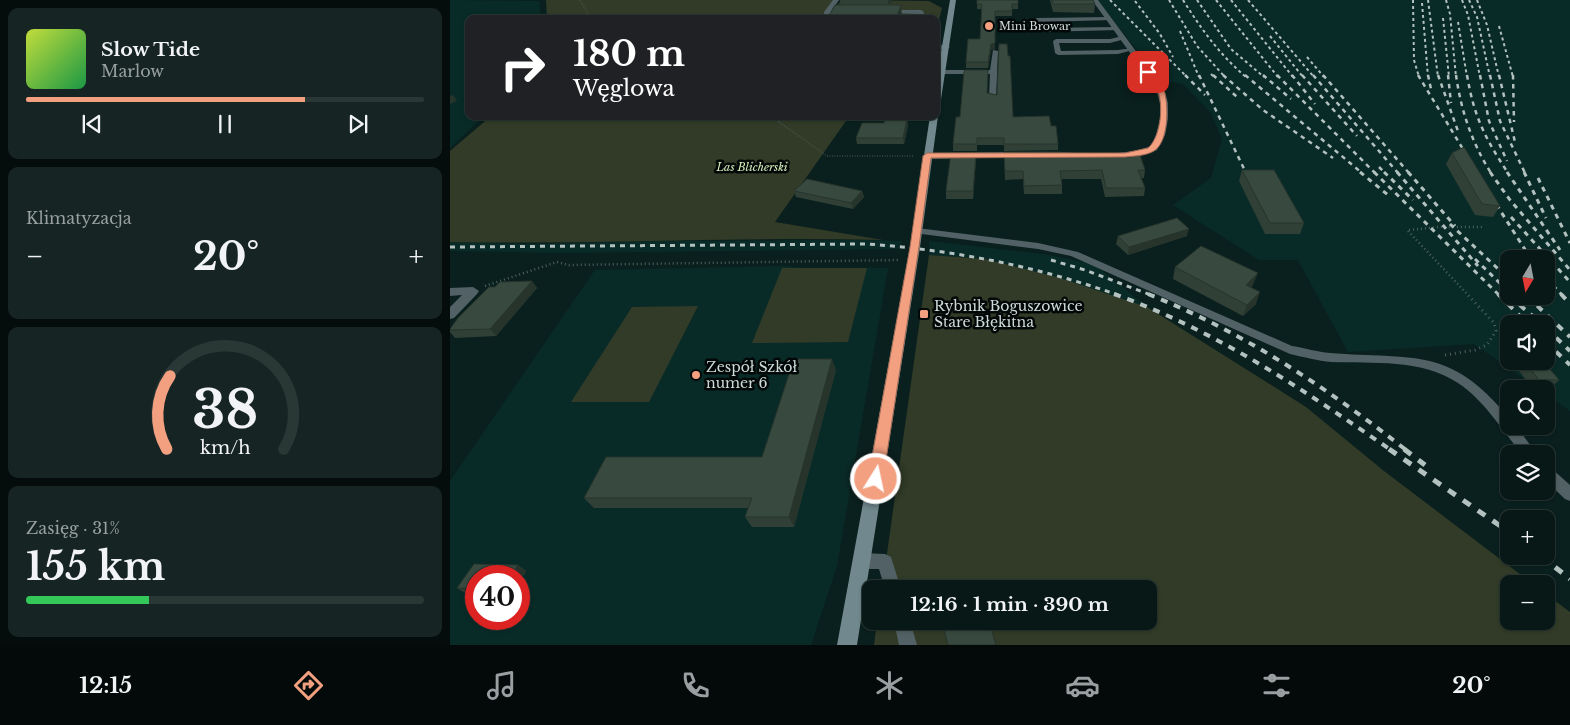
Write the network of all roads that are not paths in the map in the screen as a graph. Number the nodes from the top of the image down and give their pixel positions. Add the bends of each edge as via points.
1 (836, 0) edge
2 (953, 0) edge
3 (1095, 0) edge
4 (827, 12) junction
5 (858, 12) edge
6 (876, 12) edge
7 (826, 15) edge
8 (921, 15) edge
9 (1109, 19) junction
10 (1117, 29) junction
11 (1123, 38) junction
12 (940, 47) edge
13 (947, 47) junction
14 (1131, 49) junction
15 (995, 51) edge
16 (942, 72) junction
17 (994, 72) junction
18 (940, 83) edge
19 (993, 98) edge
20 (933, 120) edge
21 (927, 156) junction
22 (917, 231) junction
23 (450, 292) edge
24 (450, 315) edge
25 (1522, 445) edge
26 (1555, 480) edge
27 (1570, 494) edge
28 (862, 561) junction
29 (890, 580) edge
30 (904, 630) edge
31 (847, 645) edge
32 (908, 645) edge

1 - 4 lane
2 - 13 street
3 - 9 street
4 - 5 lane
4 - 7 lane
6 - 8 lane via 921,12
9 - 10 street
9 - 10 lane via 1036,20 1038,30
10 - 11 street
11 - 14 street
11 - 14 lane via 1056,41 1058,53
12 - 13 lane
13 - 16 street
14 - 21 street via 1157,84 1163,98 1160,137 1150,150 1125,155
15 - 17 street
16 - 17 street
16 - 18 street
17 - 19 street
20 - 21 street
21 - 22 street
22 - 25 lane via 1038,246 1074,254 1290,350 1328,357 1399,358 1436,366 1462,379 1476,391
22 - 28 street
23 - 24 street via 473,291
26 - 27 lane
28 - 29 lane via 885,562
28 - 31 street
30 - 32 lane

